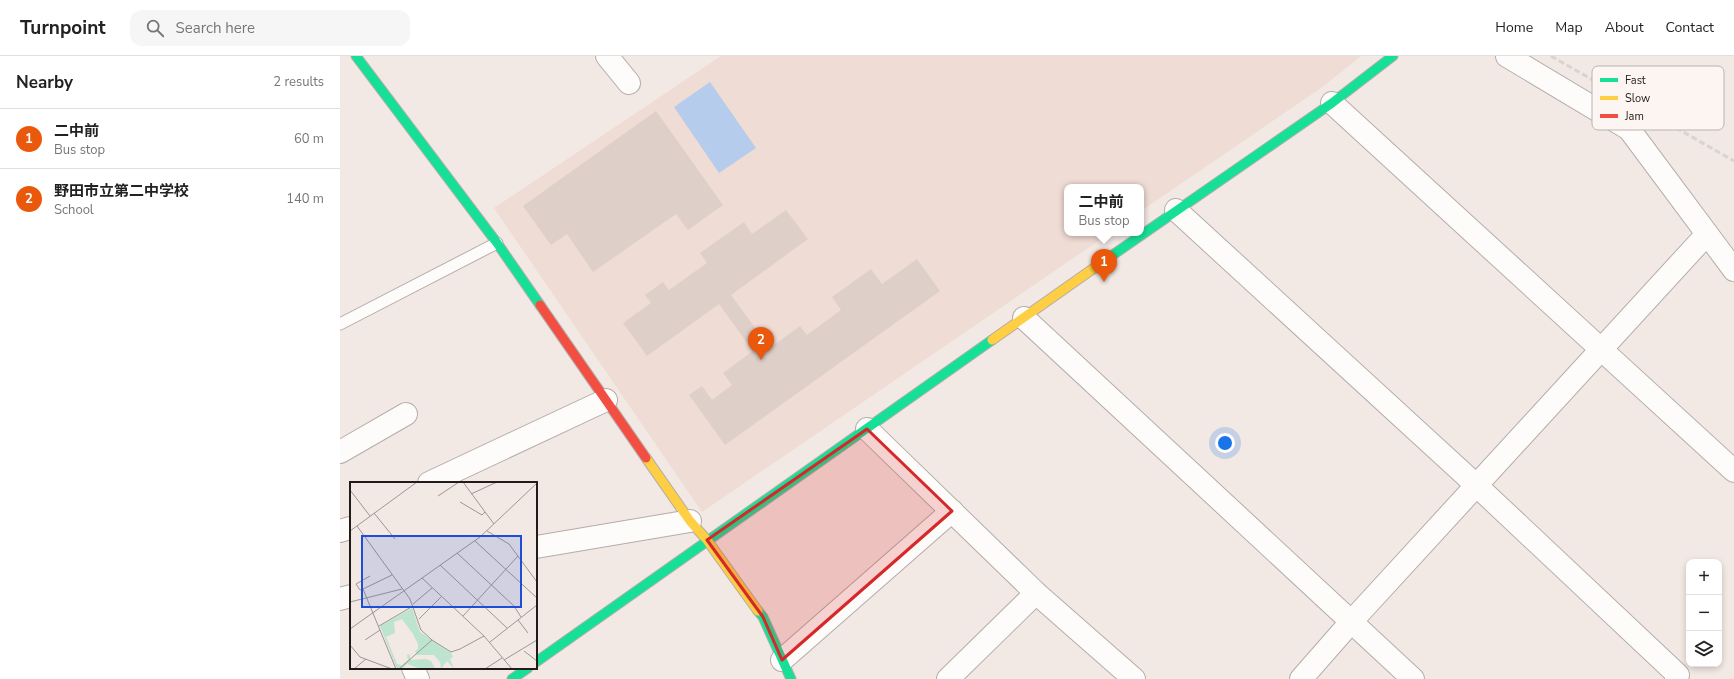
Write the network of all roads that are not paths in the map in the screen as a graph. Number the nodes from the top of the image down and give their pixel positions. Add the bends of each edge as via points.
1 (356, 56) edge
2 (607, 56) edge
3 (1393, 56) edge
4 (1507, 56) edge
5 (629, 83) dead end
6 (1332, 103) junction
7 (1592, 106) edge
8 (1630, 130) edge
9 (1176, 210) junction
10 (1144, 233) edge
11 (1707, 234) junction
12 (1139, 236) edge
13 (497, 243) junction
14 (1734, 270) edge
15 (1024, 318) junction
16 (340, 324) edge
17 (1603, 350) junction
18 (606, 400) junction
19 (406, 414) dead end
20 (867, 429) junction
21 (340, 452) edge
22 (1734, 471) edge
23 (431, 482) edge
24 (1476, 486) junction
25 (952, 511) junction
26 (690, 521) junction
27 (707, 540) junction
28 (537, 547) edge
29 (1036, 593) junction
30 (350, 596) edge
31 (340, 599) edge
32 (1351, 622) junction
33 (537, 661) edge
34 (413, 669) edge
35 (527, 669) edge
36 (786, 673) edge
37 (1132, 678) edge
38 (418, 679) edge
39 (512, 679) edge
40 (948, 679) edge
41 (1301, 679) edge
42 (1413, 679) edge
43 (1676, 679) edge

1 - 13 street
2 - 5 street
3 - 6 street
4 - 7 street
6 - 9 street
6 - 17 street
8 - 11 street
9 - 10 street
9 - 24 street
11 - 14 street
11 - 17 street
12 - 15 street
13 - 16 lane
13 - 18 street
15 - 20 street
15 - 32 street
17 - 22 street
17 - 24 street
18 - 23 street
18 - 26 street
19 - 21 street
20 - 25 street
20 - 27 street
24 - 32 street
24 - 43 street via 1678,675
25 - 29 street
25 - 36 street
26 - 27 street
26 - 28 street
27 - 33 street
27 - 36 street via 763,617
29 - 37 street
29 - 40 street
30 - 31 street
32 - 41 street
32 - 42 street
34 - 38 street
35 - 39 street

